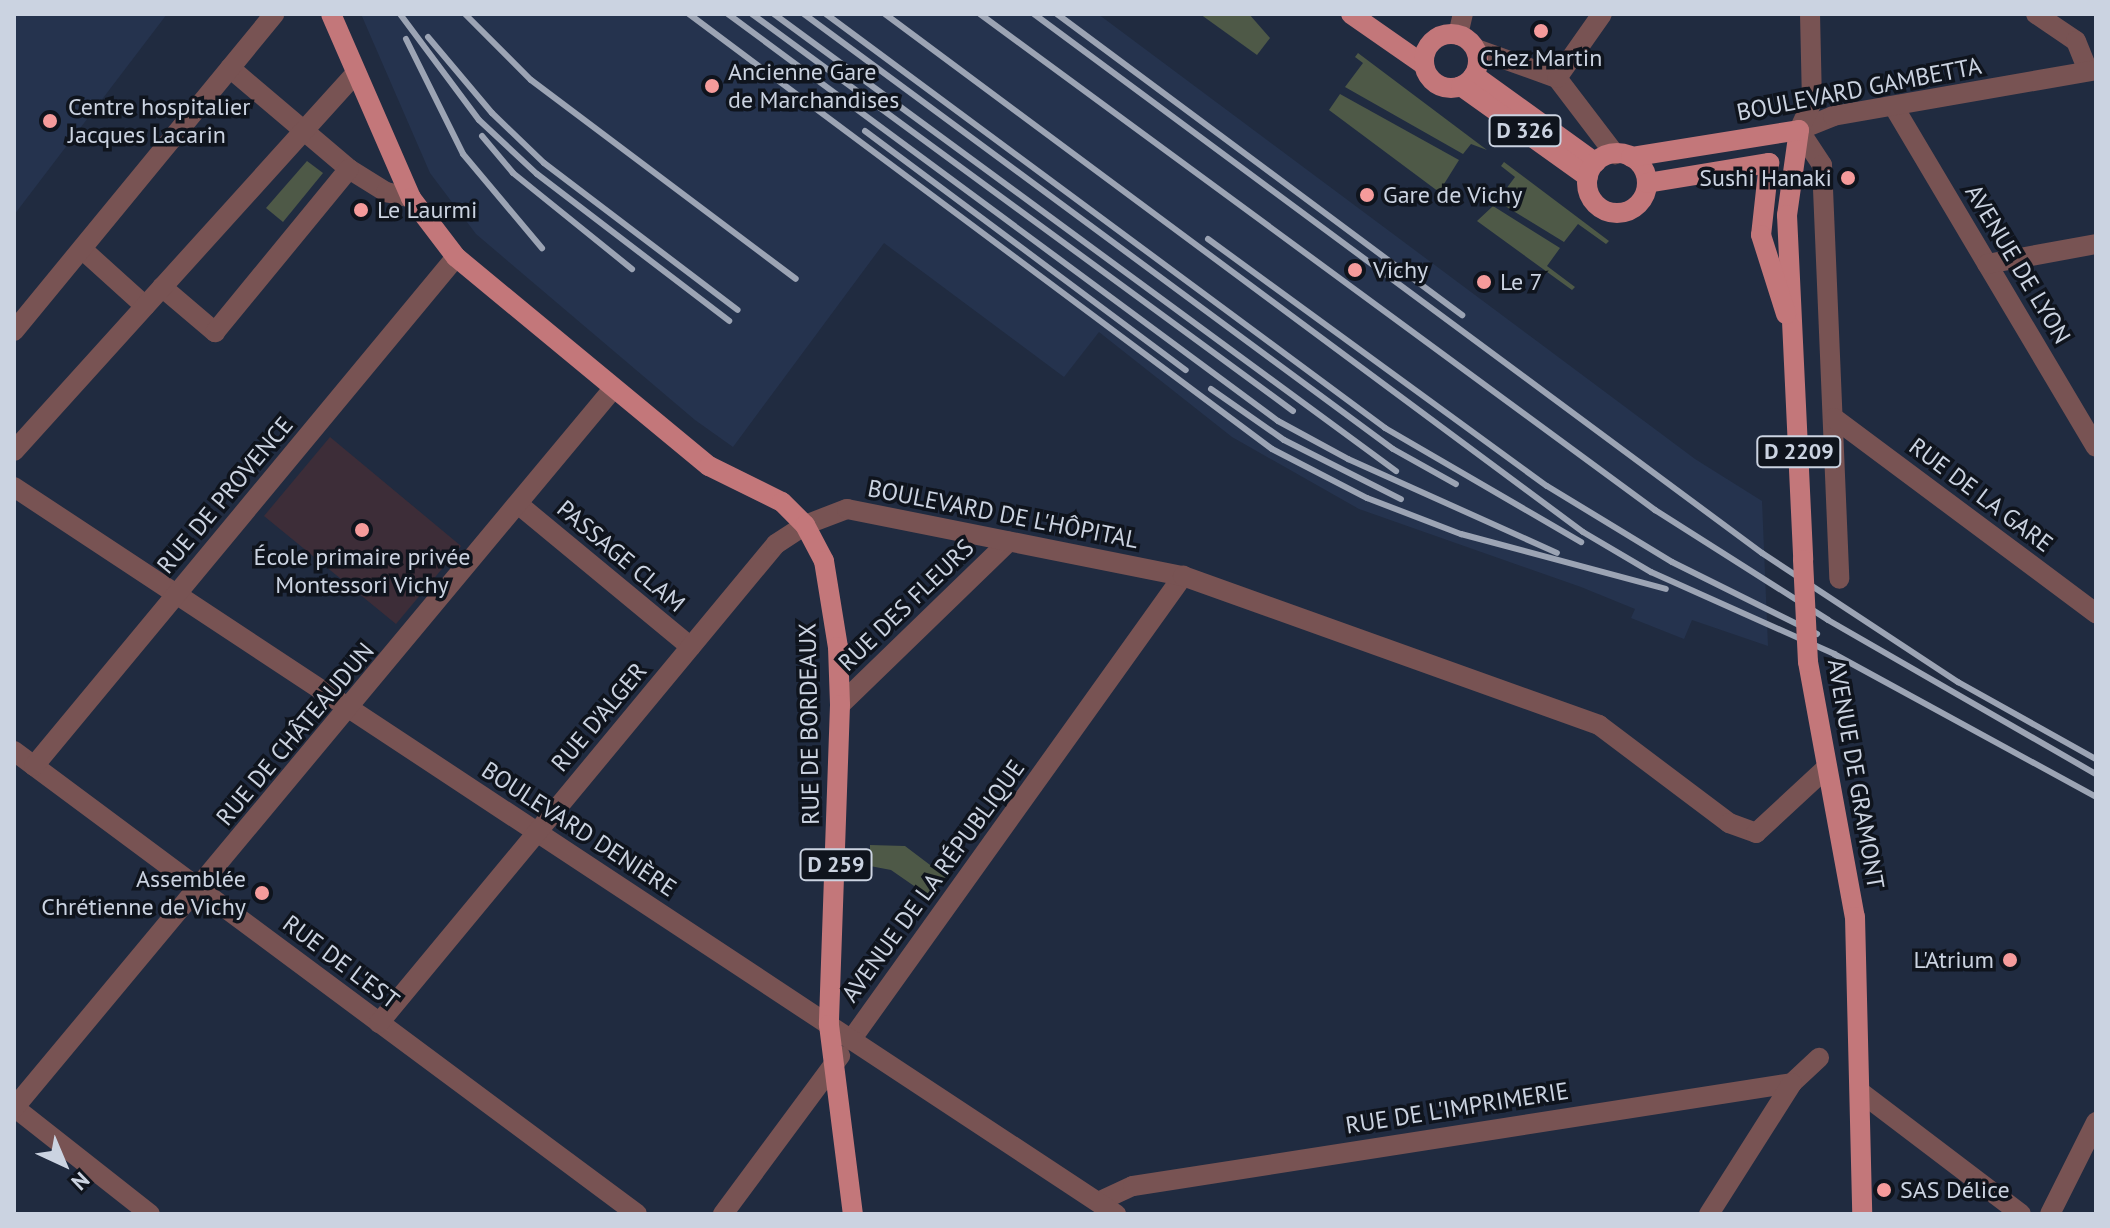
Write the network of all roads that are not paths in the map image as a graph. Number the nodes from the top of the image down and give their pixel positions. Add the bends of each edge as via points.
1 (274, 14) edge
2 (331, 14) edge
3 (1351, 14) edge
4 (1463, 14) edge
5 (1602, 14) edge
6 (1810, 14) edge
7 (2036, 14) edge
8 (1458, 35) junction
9 (1433, 41) junction
10 (1391, 43) junction
11 (1476, 49) junction
12 (1424, 65) junction
13 (230, 68) junction
14 (2092, 71) edge
15 (356, 73) junction
16 (1557, 78) junction
17 (1468, 80) junction
18 (1894, 107) junction
19 (1799, 130) junction
20 (303, 132) junction
21 (1607, 163) junction
22 (1769, 163) junction
23 (349, 169) junction
24 (1647, 183) junction
25 (411, 198) junction
26 (2096, 244) edge
27 (82, 249) junction
28 (456, 257) junction
29 (1987, 264) junction
30 (162, 287) junction
31 (145, 306) junction
32 (14, 331) edge
33 (1796, 344) junction
34 (612, 390) junction
35 (1834, 418) junction
36 (2089, 421) edge
37 (2096, 447) edge
38 (14, 451) edge
39 (14, 487) edge
40 (518, 504) junction
41 (805, 525) junction
42 (1009, 541) junction
43 (1183, 576) junction
44 (1839, 579) dead end
45 (177, 594) junction
46 (2096, 613) edge
47 (691, 647) junction
48 (840, 705) junction
49 (350, 709) junction
50 (14, 751) edge
51 (34, 766) junction
52 (1825, 769) junction
53 (537, 832) junction
54 (199, 889) junction
55 (379, 1023) junction
56 (829, 1025) junction
57 (851, 1040) junction
58 (1819, 1058) dead end
59 (833, 1066) junction
60 (1792, 1083) junction
61 (1863, 1094) junction
62 (14, 1107) edge
63 (2096, 1122) edge
64 (1098, 1202) junction
65 (150, 1214) edge
66 (637, 1214) edge
67 (723, 1214) edge
68 (853, 1214) edge
69 (1116, 1214) edge
70 (1709, 1214) edge
71 (1862, 1214) edge
72 (2021, 1214) edge
73 (2050, 1214) edge

1 - 13 street
2 - 15 main road
3 - 10 main road
4 - 8 street
5 - 16 street
6 - 19 street, AVENUE DE GRAMONT via 1812,102
7 - 14 street via 2076,41
8 - 9 main road
8 - 11 main road
9 - 10 main road
9 - 12 main road
10 - 12 main road
11 - 16 street
11 - 17 main road
12 - 17 main road via 1437,84
13 - 20 street
13 - 27 street
14 - 18 street, BOULEVARD GAMBETTA
15 - 20 street
15 - 25 main road
16 - 21 street
17 - 21 main road, D 326
18 - 19 street, BOULEVARD GAMBETTA via 1833,116
18 - 29 street, AVENUE DE LYON
19 - 21 main road, BOULEVARD GAMBETTA
19 - 22 main road
19 - 33 main road, AVENUE DE GRAMONT / D 2209 via 1787,215
19 - 35 street via 1822,165
20 - 23 street
20 - 30 street
21 - 24 main road
21 - 24 main road via 1593,201 1616,213 1640,202
22 - 24 main road
22 - 33 main road, AVENUE DE GRAMONT / D 2209 via 1761,235
23 - 25 street via 386,192
23 - 30 street via 215,332
25 - 28 main road
26 - 29 street
27 - 31 street
27 - 32 street
28 - 34 main road
28 - 45 street, RUE DE PROVENCE
29 - 36 street, AVENUE DE LYON
30 - 31 street
31 - 38 street
33 - 52 main road, AVENUE DE GRAMONT / D 2209, bridge via 1808,662
34 - 40 street, RUE DE CHÂTEAUDUN
34 - 41 main road via 709,466 782,502
35 - 44 street
35 - 46 street, RUE DE LA GARE
36 - 37 street, AVENUE DE LYON
39 - 45 street, BOULEVARD DENIÈRE
40 - 47 street, PASSAGE CLAM
40 - 49 street, RUE DE CHÂTEAUDUN
41 - 42 street, BOULEVARD DE L'HÔPITAL via 847,509
41 - 47 street, RUE D'ALGER via 776,544
41 - 48 main road, RUE DE BORDEAUX / D 259 via 828,570
42 - 43 street, BOULEVARD DE L'HÔPITAL
42 - 48 street, RUE DES FLEURS
43 - 52 street, BOULEVARD DE L'HÔPITAL via 1599,725 1729,823 1756,833
43 - 57 street, AVENUE DE LA RÉPUBLIQUE
45 - 49 street, BOULEVARD DENIÈRE
45 - 51 street, RUE DE PROVENCE
47 - 53 street, RUE D'ALGER
48 - 56 main road, RUE DE BORDEAUX / D 259
49 - 53 street, BOULEVARD DENIÈRE
49 - 54 street, RUE DE CHÂTEAUDUN
50 - 51 street, RUE DE L'EST
51 - 54 street, RUE DE L'EST
52 - 61 main road, AVENUE DE GRAMONT / D 2209 via 1848,858 1855,917
53 - 55 street, RUE D'ALGER
53 - 56 street, BOULEVARD DENIÈRE
54 - 55 street, RUE DE L'EST
54 - 62 street, RUE DE CHÂTEAUDUN
55 - 66 street, RUE DE L'EST
56 - 57 street, BOULEVARD DENIÈRE
56 - 59 main road, RUE DE BORDEAUX
57 - 59 street, AVENUE DE LA RÉPUBLIQUE
57 - 64 street, BOULEVARD DENIÈRE
58 - 60 street
59 - 67 street, AVENUE DE LA RÉPUBLIQUE
59 - 68 main road, RUE DE BORDEAUX
60 - 64 street, RUE DE L'IMPRIMERIE via 1133,1186
60 - 70 street
61 - 71 main road, AVENUE DE GRAMONT / D 2209
61 - 72 street
62 - 65 street
63 - 73 street
64 - 69 street, BOULEVARD DENIÈRE

